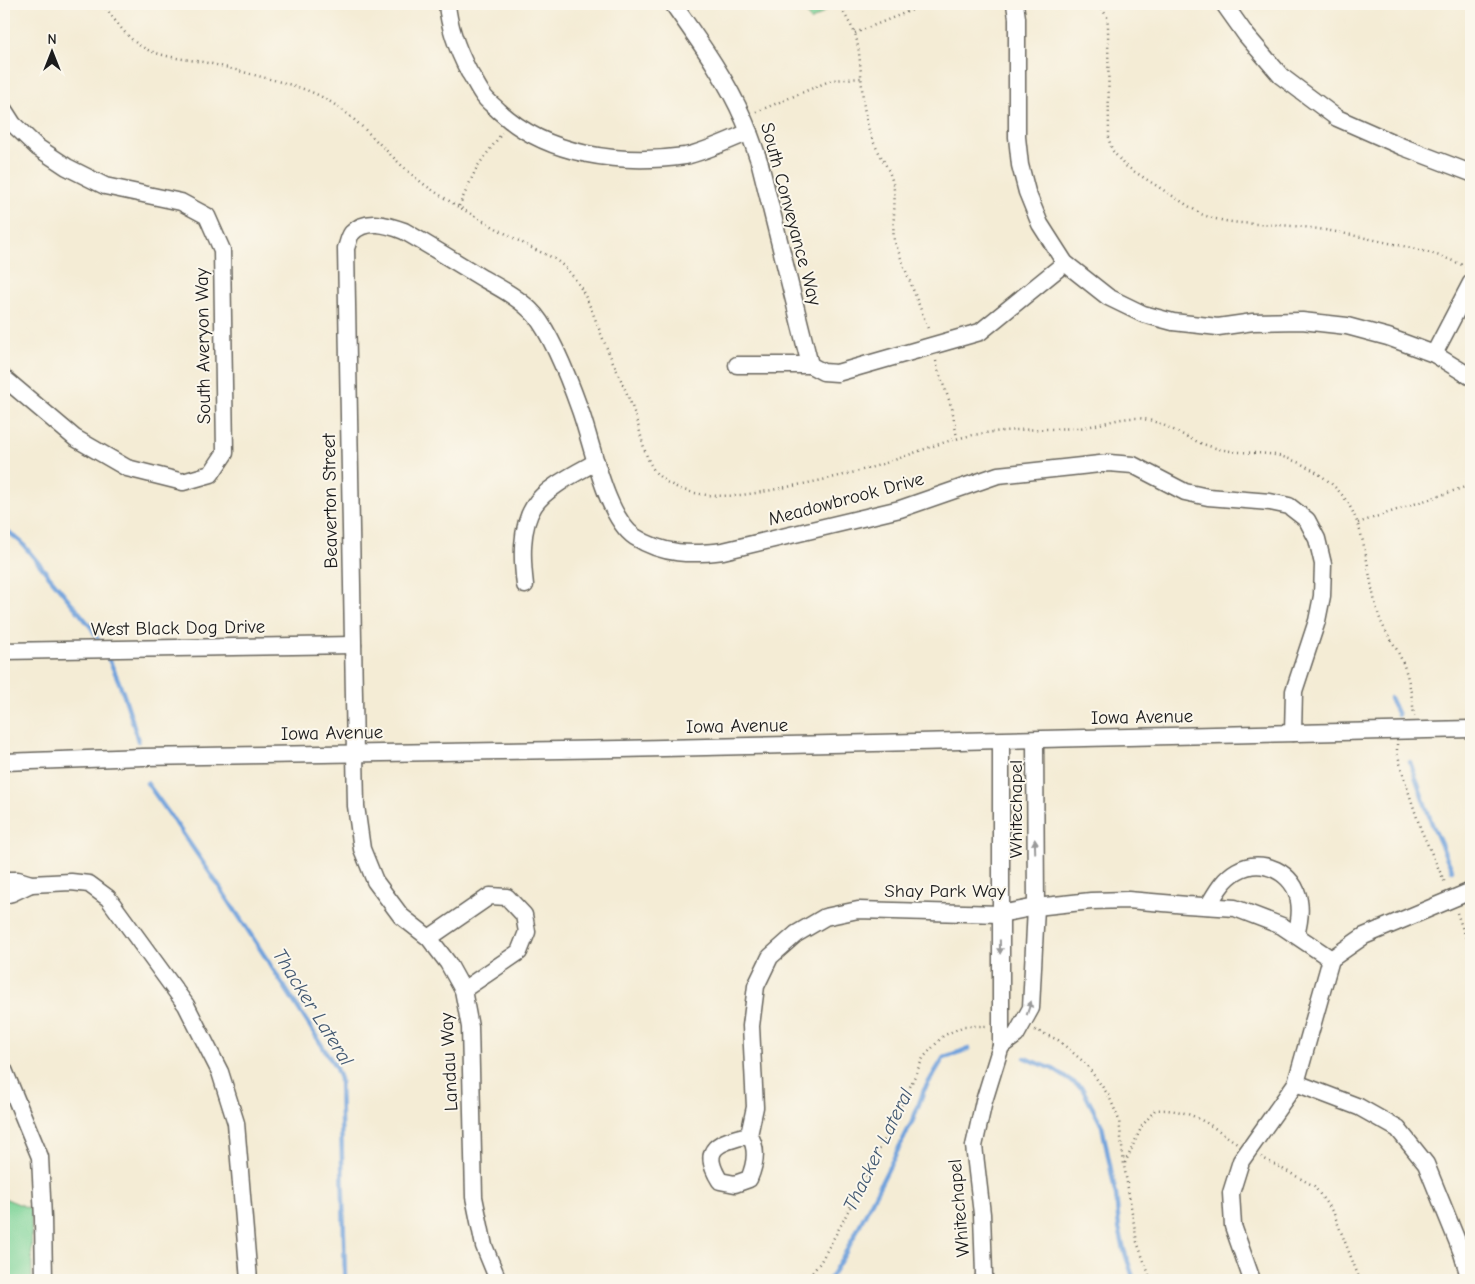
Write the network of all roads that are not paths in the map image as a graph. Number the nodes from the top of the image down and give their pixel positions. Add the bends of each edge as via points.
1 (447, 4) edge
2 (673, 4) edge
3 (1015, 4) edge
4 (1224, 4) edge
5 (4, 110) edge
6 (746, 125) junction
7 (1471, 173) edge
8 (346, 248) joint
9 (1065, 263) junction
10 (1471, 284) edge
11 (1434, 354) junction
12 (737, 365) dead end
13 (810, 365) junction
14 (1471, 377) edge
15 (4, 378) edge
16 (596, 462) junction
17 (525, 585) dead end
18 (353, 645) junction
19 (4, 651) edge
20 (1471, 729) edge
21 (1293, 733) junction
22 (1035, 740) junction
23 (1001, 741) junction
24 (354, 753) junction
25 (4, 762) edge
26 (4, 880) edge
27 (31, 884) junction
28 (1471, 890) edge
29 (4, 895) edge
30 (1208, 906) junction
31 (1036, 907) junction
32 (1000, 914) junction
33 (1296, 935) junction
34 (429, 938) junction
35 (1331, 959) junction
36 (463, 990) junction
37 (1001, 1046) junction
38 (4, 1070) edge
39 (1296, 1082) junction
40 (748, 1135) dead end
41 (44, 1280) edge
42 (248, 1280) edge
43 (498, 1280) edge
44 (983, 1280) edge
45 (1252, 1280) edge
46 (1470, 1280) edge

1 - 6 street via 459,54 483,96 510,121 552,145 588,154 659,158 688,155
2 - 6 street, South Conveyance Way via 711,59
3 - 9 street via 1018,18 1020,165 1040,224
4 - 7 street via 1281,76 1337,118
5 - 15 street, South Averyon Way via 37,148 67,167 105,186 181,202 207,216 222,250 225,453 211,474 183,482 127,468 75,438
6 - 13 street, South Conveyance Way via 760,164
8 - 16 street, Meadowbrook Drive via 352,233 362,227 375,223 387,225 404,231 509,294 533,313 548,333 580,410
8 - 18 street, Beaverton Street
9 - 11 street via 1108,297 1143,314 1174,322 1218,327 1302,321 1347,326
9 - 13 street via 980,332 837,373 823,372
10 - 11 street
11 - 14 street
12 - 13 street
16 - 17 street via 554,486 534,505 526,526 522,563
16 - 21 street, Meadowbrook Drive via 620,522 634,536 653,547 674,553 723,551 872,516 998,475 1109,463 1133,465 1185,492 1208,498 1290,506 1307,520 1317,539 1322,564 1322,596 1317,621 1294,691
18 - 19 street, West Black Dog Drive
18 - 24 street, Beaverton Street
20 - 21 street, Iowa Avenue
21 - 22 street, Iowa Avenue
22 - 23 street, Iowa Avenue
31 -> 22 street, Whitechapel
23 - 24 street, Iowa Avenue
23 - 32 street, Whitechapel
24 - 25 street, Iowa Avenue
24 - 34 street, Landau Way via 356,806 365,857 375,881 401,916
26 - 27 street
27 - 29 street
27 - 42 street via 89,884 108,898 186,1006 220,1072 236,1123
28 - 35 street via 1364,936
30 - 31 street, Shay Park Way via 1128,900
30 - 33 street, Shay Park Way via 1235,908 1282,926
30 - 33 street via 1220,887 1238,870 1250,866 1270,867 1287,877 1298,895 1300,912
31 - 32 street, Shay Park Way
37 -> 31 street, Whitechapel via 1016,1035 1032,1008
32 -> 37 street, Whitechapel
32 - 40 street, Shay Park Way via 858,910 825,917 796,934 770,957 756,986 751,1026 755,1106
33 - 35 street, Shay Park Way
34 - 36 street, Landau Way
34 - 36 street via 490,896 507,897 524,915 527,932 520,952
35 - 39 street
36 - 43 street, Landau Way via 470,1027 474,1197 484,1246
37 - 44 street, Whitechapel via 974,1146 982,1214
38 - 41 street via 40,1157
39 - 45 street via 1242,1161 1231,1193 1233,1226
39 - 46 street via 1359,1108 1398,1129 1426,1164

